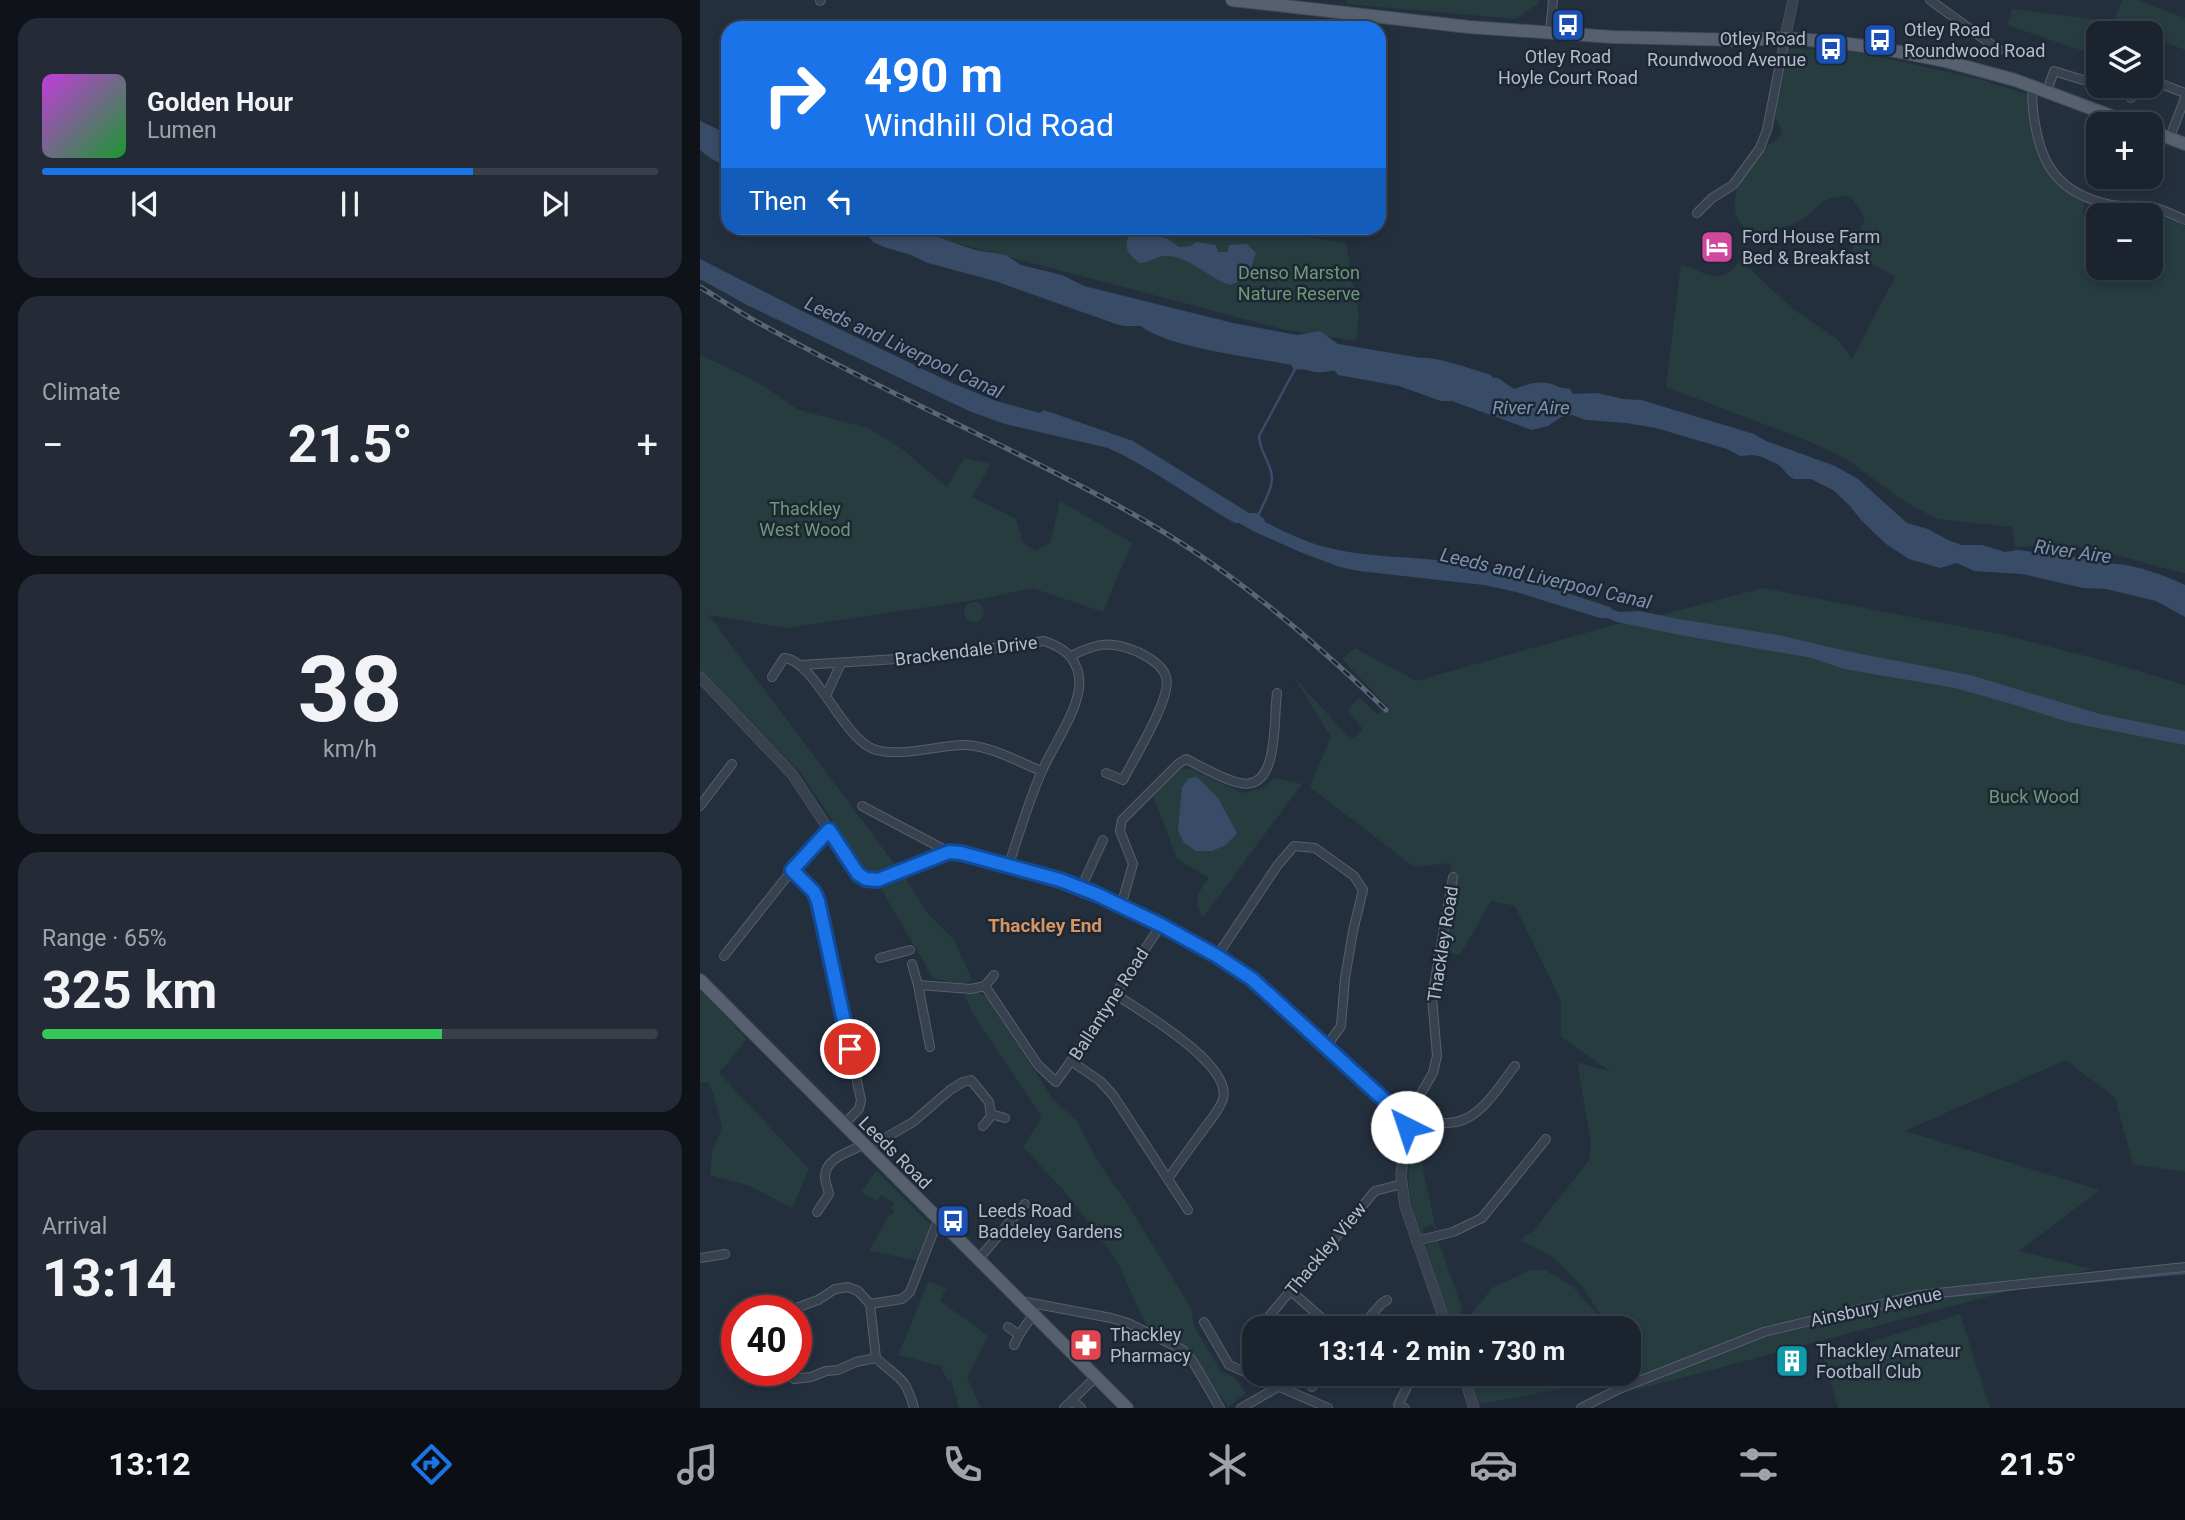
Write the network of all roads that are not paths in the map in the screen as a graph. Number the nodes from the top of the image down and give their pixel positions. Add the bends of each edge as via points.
1 (1232, 0) edge
2 (1553, 0) edge
3 (1793, 0) edge
4 (1930, 0) edge
5 (1550, 32) junction
6 (1785, 38) junction
7 (1999, 50) dead end
8 (2083, 80) dead end
9 (2033, 85) junction
10 (2163, 85) edge
11 (2047, 91) junction
12 (2185, 95) edge
13 (2102, 112) edge
14 (2163, 135) edge
15 (2170, 137) junction
16 (2185, 144) edge
17 (1697, 213) dead end
18 (2185, 220) edge
19 (1072, 656) junction
20 (841, 663) junction
21 (801, 665) junction
22 (700, 677) edge
23 (772, 677) dead end
24 (1277, 693) dead end
25 (825, 696) junction
26 (732, 764) dead end
27 (1041, 771) junction
28 (1106, 773) dead end
29 (700, 806) edge
30 (862, 806) dead end
31 (829, 830) junction
32 (1103, 840) dead end
33 (949, 852) junction
34 (1008, 867) junction
35 (792, 870) junction
36 (1453, 877) dead end
37 (1081, 888) junction
38 (1121, 906) junction
39 (1161, 925) junction
40 (910, 950) dead end
41 (724, 956) dead end
42 (1217, 956) junction
43 (880, 957) dead end
44 (912, 964) dead end
45 (994, 975) dead end
46 (700, 980) edge
47 (918, 985) junction
48 (985, 985) junction
49 (1115, 994) junction
50 (930, 1047) dead end
51 (1326, 1047) junction
52 (1071, 1062) junction
53 (1514, 1066) dead end
54 (991, 1114) junction
55 (1005, 1118) dead end
56 (1406, 1123) junction
57 (843, 1125) junction
58 (983, 1126) dead end
59 (1546, 1139) dead end
60 (866, 1148) junction
61 (1168, 1179) junction
62 (1402, 1184) junction
63 (1025, 1204) dead end
64 (1188, 1210) dead end
65 (817, 1212) dead end
66 (938, 1220) junction
67 (1416, 1241) junction
68 (725, 1254) dead end
69 (700, 1258) edge
70 (978, 1261) junction
71 (2185, 1267) edge
72 (1291, 1291) junction
73 (1018, 1300) junction
74 (1387, 1300) dead end
75 (812, 1302) edge
76 (870, 1304) junction
77 (1034, 1315) junction
78 (1269, 1316) edge
79 (1319, 1316) edge
80 (1371, 1316) edge
81 (1443, 1316) edge
82 (1203, 1322) dead end
83 (1008, 1327) dead end
84 (1019, 1335) junction
85 (1014, 1345) dead end
86 (876, 1357) junction
87 (1242, 1370) edge
88 (812, 1377) edge
89 (1096, 1377) junction
90 (1280, 1386) joint
91 (1408, 1386) edge
92 (1467, 1386) edge
93 (1072, 1400) junction
94 (914, 1408) edge
95 (1064, 1408) edge
96 (1081, 1408) edge
97 (1127, 1408) edge
98 (1220, 1408) edge
99 (1241, 1408) edge
100 (1328, 1408) edge
101 (1405, 1408) edge
102 (1475, 1408) edge
103 (1581, 1408) edge

1 - 5 main road
2 - 5 street
3 - 6 street
4 - 7 street
5 - 6 main road
6 - 9 main road via 1880,48
6 - 17 street via 1760,148 1733,185
8 - 11 street via 2053,71
9 - 11 main road
9 - 18 street via 2039,144 2055,176 2096,201 2143,206
10 - 12 street
11 - 13 main road
12 - 15 street
14 - 15 main road
15 - 16 main road
19 - 20 street, Brackendale Drive via 1044,641 929,657
19 - 27 street via 1078,694
19 - 28 street via 1094,645 1121,646 1156,664 1168,679 1164,700 1123,780
20 - 21 street, Brackendale Drive
20 - 25 street
21 - 23 street, Brackendale Drive via 783,658
21 - 25 street
22 - 31 street via 792,774
24 - 38 street via 1275,736 1263,775 1249,783 1237,782 1186,759 1122,820 1120,831 1133,864
25 - 27 street via 867,747 890,752 964,745 985,748
26 - 29 street
27 - 34 street
30 - 33 street
31 - 33 street via 866,879 878,880
31 - 35 street
32 - 37 street
33 - 34 street
34 - 37 street
35 - 41 street
35 - 57 street via 818,901 861,1100 859,1109
36 - 56 street, Thackley Road via 1432,997 1436,1064
37 - 38 street
38 - 39 street
39 - 42 street
39 - 49 street, Ballantyne Road
40 - 43 street
42 - 51 street via 1252,979
42 - 51 street via 1294,846 1315,848 1353,876 1363,890 1345,978 1341,1026
44 - 47 street
45 - 48 street
46 - 57 main road, Leeds Road
47 - 48 street via 971,989
47 - 50 street
48 - 52 street, Ballantyne Road via 1038,1065 1056,1082
49 - 52 street, Ballantyne Road
49 - 61 street via 1179,1037 1220,1076 1224,1094 1219,1108
51 - 56 street
52 - 61 street via 1100,1081
53 - 56 street via 1473,1115 1457,1122
54 - 55 street
54 - 58 street
54 - 60 street via 979,1087 971,1080 963,1082 913,1122
56 - 62 street, Thackley Road
57 - 60 main road, Leeds Road
59 - 67 street via 1482,1218
60 - 65 street via 828,1166 829,1194
60 - 66 main road, Leeds Road
61 - 64 street
62 - 67 street, Thackley Road
62 - 72 street, Thackley View via 1375,1191
63 - 70 street
66 - 70 main road, Leeds Road
66 - 76 street via 910,1292 902,1300
67 - 81 street, Thackley Road
68 - 69 street
70 - 73 main road, Leeds Road
71 - 103 street, Ainsbury Avenue via 1919,1295 1764,1332
72 - 78 street, Thackley View
72 - 79 street
73 - 77 main road, Leeds Road
73 - 98 street via 1128,1323 1183,1350
74 - 80 street
75 - 76 street via 849,1287
76 - 86 street
77 - 84 street
77 - 89 main road, Leeds Road
82 - 87 street via 1229,1365
83 - 84 street
84 - 85 street
86 - 88 street
86 - 94 street via 902,1378
89 - 93 street
89 - 97 main road, Leeds Road
90 - 99 street
90 - 100 street
91 - 101 street via 1398,1405
92 - 102 street
93 - 95 street
93 - 96 street

